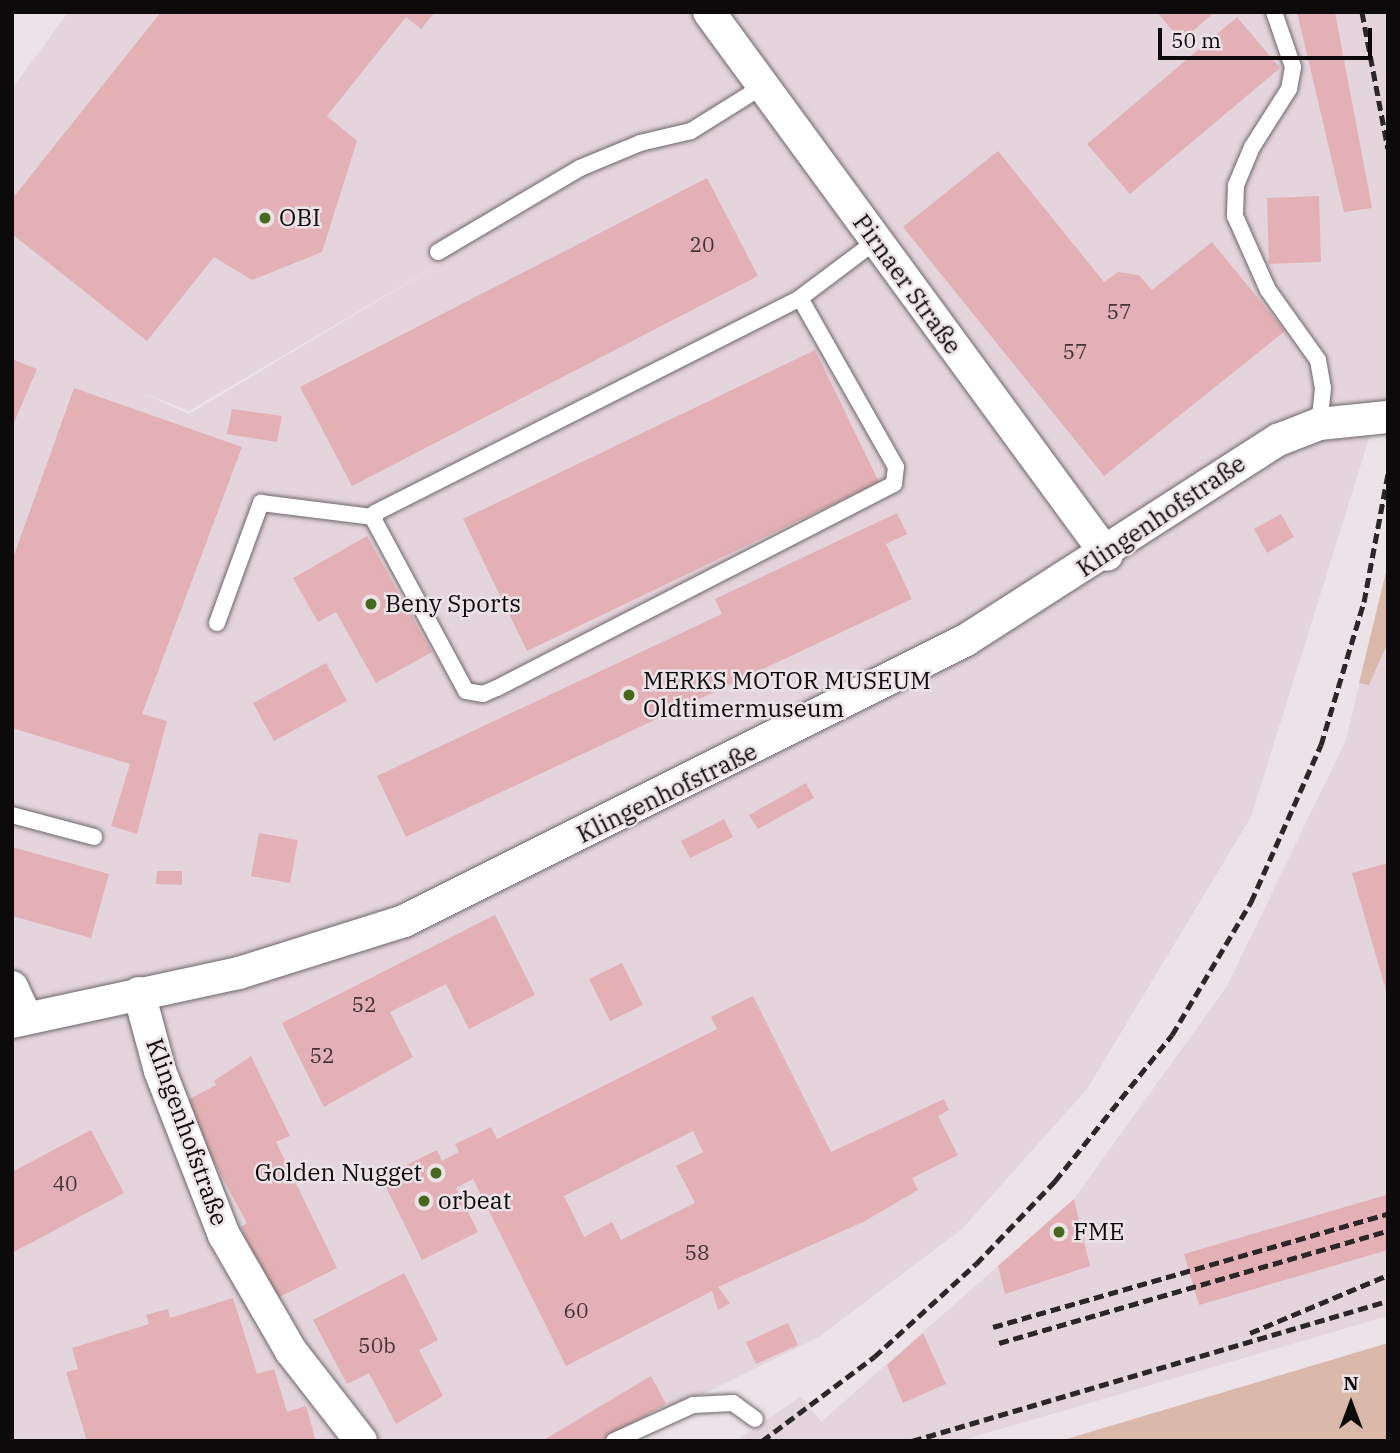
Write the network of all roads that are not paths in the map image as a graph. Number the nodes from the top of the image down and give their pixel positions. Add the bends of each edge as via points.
1 (709, 12) edge
2 (1274, 12) edge
3 (763, 86) junction
4 (876, 241) junction
5 (438, 251) dead end
6 (800, 298) junction
7 (1388, 417) edge
8 (1319, 424) junction
9 (374, 517) junction
10 (1107, 555) junction
11 (217, 623) dead end
12 (12, 815) edge
13 (94, 837) dead end
14 (12, 987) edge
15 (139, 993) junction
16 (19, 1019) edge
17 (755, 1419) dead end
18 (361, 1441) edge
19 (614, 1441) edge

1 - 3 street, Pirnaer Straße
2 - 8 lane via 1293,67 1290,89 1252,147 1236,185 1235,216 1268,290 1318,360 1323,388
3 - 4 street, Pirnaer Straße
3 - 5 lane via 691,131 640,143 580,168
4 - 6 lane
4 - 10 street, Pirnaer Straße
6 - 9 lane via 380,509
6 - 9 lane via 896,467 894,484 862,503 483,694 461,686
7 - 8 street, Klingenhofstraße
8 - 10 street, Klingenhofstraße via 1213,477
9 - 11 lane via 261,503
10 - 15 street, Klingenhofstraße via 966,640 404,921 239,973
12 - 13 lane
14 - 16 street
15 - 16 street, Klingenhofstraße
15 - 18 street, Klingenhofstraße via 160,1071 224,1235 291,1351
17 - 19 lane via 733,1404 693,1405

